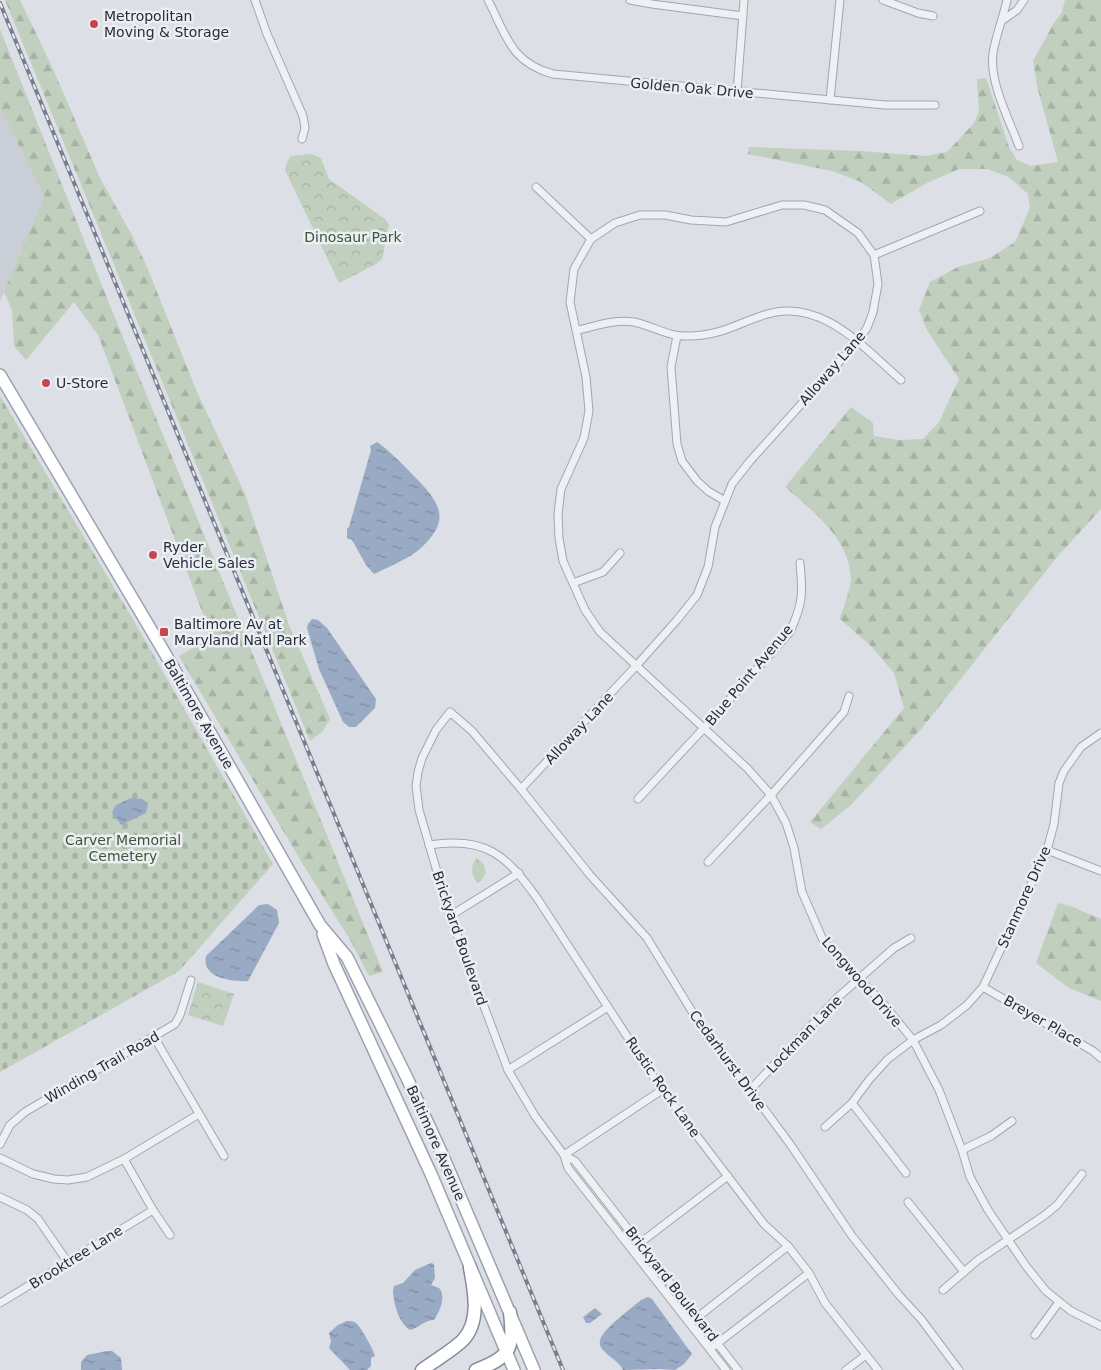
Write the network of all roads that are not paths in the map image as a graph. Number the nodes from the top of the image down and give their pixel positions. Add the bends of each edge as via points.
1 (255, 0) edge
2 (488, 0) edge
3 (630, 0) edge
4 (744, 0) edge
5 (840, 0) edge
6 (883, 0) edge
7 (1007, 0) edge
8 (1024, 0) edge
9 (743, 16) junction
10 (932, 16) dead end
11 (1002, 20) junction
12 (737, 92) junction
13 (830, 100) junction
14 (935, 105) dead end
15 (302, 139) dead end
16 (1019, 146) dead end
17 (536, 187) dead end
18 (980, 211) dead end
19 (592, 239) junction
20 (874, 255) junction
21 (578, 330) junction
22 (676, 336) junction
23 (857, 342) junction
24 (0, 375) edge
25 (901, 380) dead end
26 (725, 501) junction
27 (620, 553) dead end
28 (800, 563) dead end
29 (573, 583) junction
30 (636, 666) junction
31 (849, 696) dead end
32 (450, 712) joint
33 (704, 728) junction
34 (1101, 734) edge
35 (521, 789) junction
36 (770, 795) junction
37 (638, 799) dead end
38 (429, 845) junction
39 (1047, 850) junction
40 (708, 862) dead end
41 (1101, 871) edge
42 (519, 873) junction
43 (450, 916) junction
44 (320, 925) junction
45 (911, 938) dead end
46 (191, 980) dead end
47 (859, 980) junction
48 (983, 987) junction
49 (608, 1007) junction
50 (154, 1037) junction
51 (912, 1040) junction
52 (1101, 1058) edge
53 (508, 1070) junction
54 (662, 1090) junction
55 (750, 1090) junction
56 (852, 1103) junction
57 (199, 1114) junction
58 (1012, 1121) dead end
59 (825, 1126) dead end
60 (0, 1144) edge
61 (962, 1150) junction
62 (564, 1155) junction
63 (224, 1156) dead end
64 (0, 1158) edge
65 (124, 1159) junction
66 (906, 1173) dead end
67 (1082, 1174) dead end
68 (728, 1176) junction
69 (0, 1197) edge
70 (908, 1202) dead end
71 (153, 1210) junction
72 (170, 1235) dead end
73 (1008, 1240) junction
74 (640, 1243) junction
75 (788, 1246) junction
76 (632, 1249) junction
77 (68, 1261) junction
78 (470, 1268) junction
79 (964, 1272) junction
80 (809, 1273) junction
81 (943, 1290) dead end
82 (1059, 1302) junction
83 (0, 1303) edge
84 (510, 1312) junction
85 (697, 1317) junction
86 (690, 1323) junction
87 (1101, 1326) edge
88 (1035, 1335) dead end
89 (718, 1344) junction
90 (710, 1349) junction
91 (507, 1353) junction
92 (866, 1355) junction
93 (422, 1370) edge
94 (476, 1370) edge
95 (514, 1370) edge
96 (534, 1370) edge
97 (726, 1370) edge
98 (738, 1370) edge
99 (846, 1370) edge
100 (878, 1370) edge
101 (959, 1370) edge

1 - 15 street via 303,116 305,128
2 - 12 street, Golden Oak Drive via 514,51 527,64 543,72
3 - 9 street
4 - 9 street
5 - 13 street
6 - 10 street
7 - 11 street
8 - 11 street via 1017,10
9 - 12 street
11 - 16 street via 993,53 994,70
12 - 13 street, Golden Oak Drive
13 - 14 street, Golden Oak Drive
17 - 19 street
18 - 20 street
19 - 20 street, Alloway Lane via 615,223 640,215 726,222 782,205 804,205 826,210 842,220 858,233
19 - 21 street, Alloway Lane via 574,269 570,302
20 - 23 street, Alloway Lane via 878,284 874,312
21 - 22 street via 613,322 633,322
21 - 29 street, Alloway Lane via 589,411 584,438 561,489 558,514 559,538
22 - 23 street via 703,336 770,313 800,311 822,317
22 - 26 street via 672,367 677,444 682,461 697,481
23 - 25 street
23 - 26 street, Alloway Lane via 750,461 732,484
24 - 44 main road, Baltimore Avenue via 163,650
26 - 30 street, Alloway Lane via 715,527 708,567 697,595
27 - 29 street via 603,572
28 - 33 street, Blue Point Avenue via 803,593 799,613 790,632
29 - 30 street, Alloway Lane via 585,610 600,632
30 - 33 street, Longwood Drive
30 - 35 street, Alloway Lane
31 - 36 street via 844,712
32 - 35 street, Cedarhurst Drive via 472,731
32 - 38 street, Brickyard Boulevard via 426,747 418,772 416,796
33 - 36 street, Longwood Drive via 747,768
33 - 37 street, Blue Point Avenue
34 - 39 street, Stanmore Drive via 1082,747 1064,771
35 - 55 street, Cedarhurst Drive via 590,875 647,938 707,1036
36 - 40 street
36 - 47 street, Longwood Drive via 786,823 802,892 812,918 823,940
38 - 42 street, Rustic Rock Lane via 451,842 480,846
38 - 43 street, Brickyard Boulevard
39 - 41 street
39 - 48 street, Stanmore Drive
42 - 43 street
42 - 49 street, Rustic Rock Lane
43 - 53 street, Brickyard Boulevard
44 - 78 main road, Baltimore Avenue via 334,964 431,1174
44 - 84 main road, Baltimore Avenue via 347,957 407,1078
45 - 47 street, Lockman Lane via 894,948
46 - 50 street, Winding Trail Road via 174,1024
47 - 51 street, Longwood Drive via 881,1001
47 - 55 street, Lockman Lane via 837,998
48 - 51 street, Stanmore Drive via 967,1005 941,1025
48 - 52 street, Breyer Place
49 - 53 street
49 - 54 street, Rustic Rock Lane
50 - 57 street
50 - 60 street, Winding Trail Road via 25,1112 10,1125
51 - 56 street, Stanmore Drive via 888,1059
51 - 61 street, Longwood Drive via 939,1090
53 - 62 street, Brickyard Boulevard via 535,1116
54 - 62 street
54 - 68 street, Rustic Rock Lane
55 - 101 street, Cedarhurst Drive via 852,1236
56 - 59 street, Stanmore Drive
56 - 66 street
57 - 63 street
57 - 65 street
58 - 61 street
61 - 73 street, Longwood Drive via 970,1177
62 - 74 street, Brickyard Boulevard via 575,1161
62 - 76 street, Brickyard Boulevard via 568,1168
64 - 65 street via 33,1174 68,1180 87,1177
65 - 71 street
67 - 73 street via 1057,1205
68 - 74 street
68 - 75 street, Rustic Rock Lane via 764,1224
69 - 77 street via 38,1219
70 - 79 street
71 - 72 street
71 - 77 street, Brooktree Lane
73 - 79 street
73 - 82 street, Longwood Drive via 1038,1281
74 - 76 street
74 - 85 street, Brickyard Boulevard
75 - 80 street, Rustic Rock Lane
75 - 85 street
76 - 86 street, Brickyard Boulevard
77 - 83 street, Brooktree Lane
78 - 91 main road, Baltimore Avenue
78 - 93 highway via 474,1313 469,1330 461,1341
79 - 81 street
80 - 89 street
80 - 92 street, Rustic Rock Lane via 825,1303
82 - 87 street, Longwood Drive
82 - 88 street
84 - 91 highway via 512,1338
84 - 96 main road, Baltimore Avenue
85 - 86 street
85 - 89 street, Brickyard Boulevard
86 - 90 street, Brickyard Boulevard
89 - 90 street
89 - 98 street, Brickyard Boulevard
90 - 97 street, Brickyard Boulevard
91 - 94 highway
91 - 95 main road, Baltimore Avenue
92 - 99 street
92 - 100 street, Rustic Rock Lane

